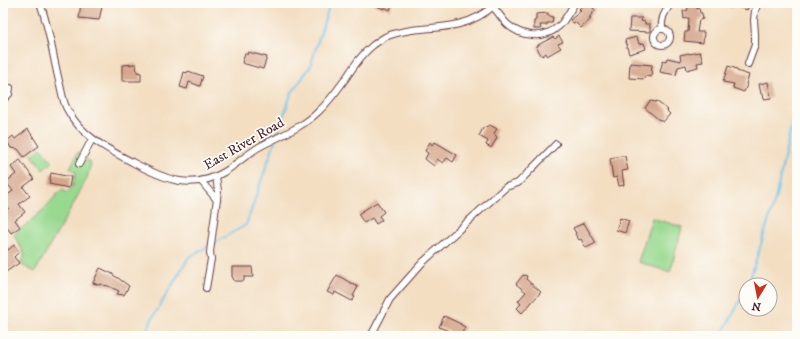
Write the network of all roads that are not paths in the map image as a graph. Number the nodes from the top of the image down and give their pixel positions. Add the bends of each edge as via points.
1 (40, 3) edge
2 (574, 3) edge
3 (671, 3) edge
4 (758, 3) edge
5 (495, 5) edge
6 (662, 29) dead end
7 (748, 64) dead end
8 (10, 88) dead end
9 (3, 100) edge
10 (92, 139) junction
11 (556, 144) dead end
12 (79, 164) dead end
13 (216, 176) junction
14 (201, 181) junction
15 (217, 200) junction
16 (206, 288) dead end
17 (371, 336) edge

1 - 10 street, East River Road via 66,108 72,119
2 - 5 street via 560,26 542,35 523,33 514,29 506,23
3 - 6 street via 661,21
4 - 7 street via 754,20 755,45
5 - 13 street, East River Road via 476,18 461,24 400,32 384,38 363,54 341,85 306,122 260,147
8 - 9 street via 9,94
10 - 12 street
10 - 14 street, East River Road via 147,170 170,179
11 - 17 street via 518,183 506,187 422,263 390,299
13 - 14 street, East River Road
13 - 15 street
14 - 15 street
15 - 16 street

